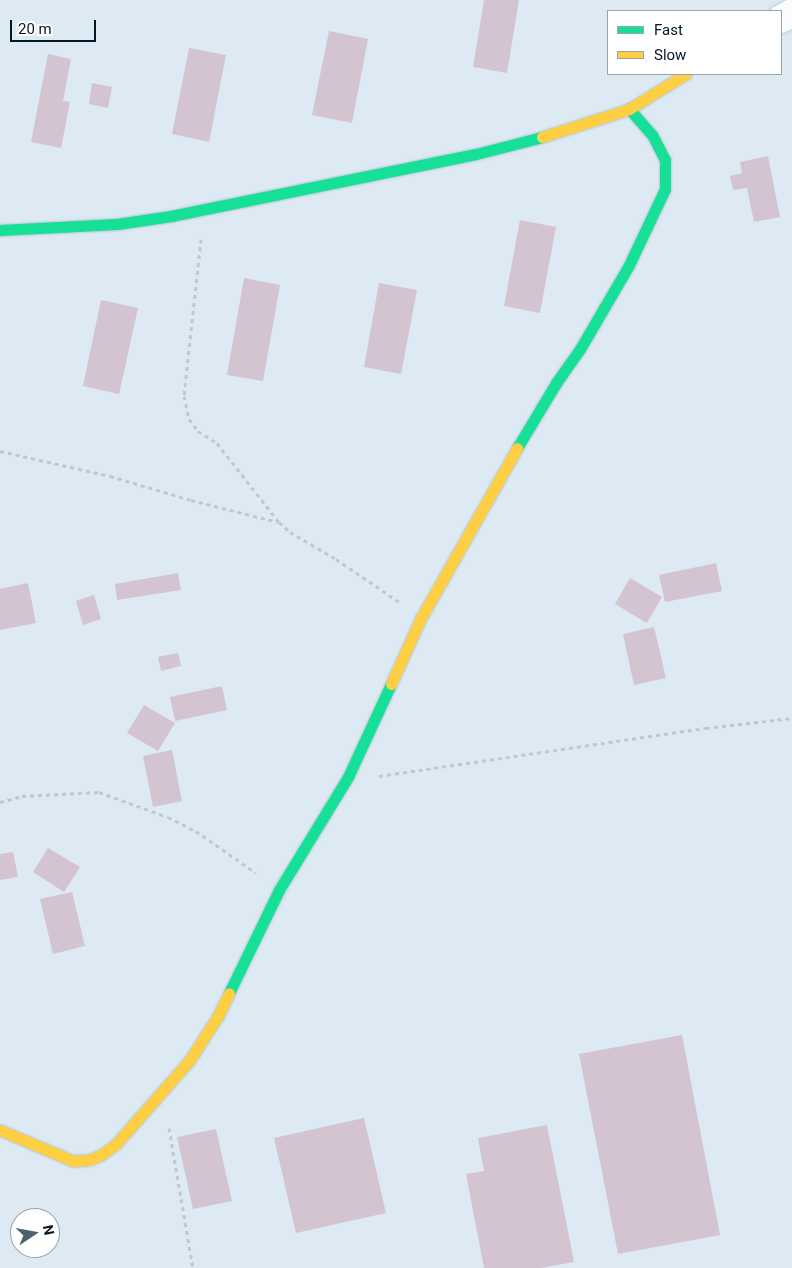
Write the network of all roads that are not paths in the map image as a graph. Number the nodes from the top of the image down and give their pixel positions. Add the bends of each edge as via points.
1 (684, 75) edge
2 (629, 108) junction
3 (0, 230) edge
4 (0, 1130) edge

1 - 2 street
2 - 3 street via 549,135 476,154 209,210 117,224
2 - 4 street via 652,135 664,160 665,189 655,214 629,266 556,383 421,618 348,777 279,890 218,1016 189,1061 162,1093 116,1144 89,1160 73,1161

